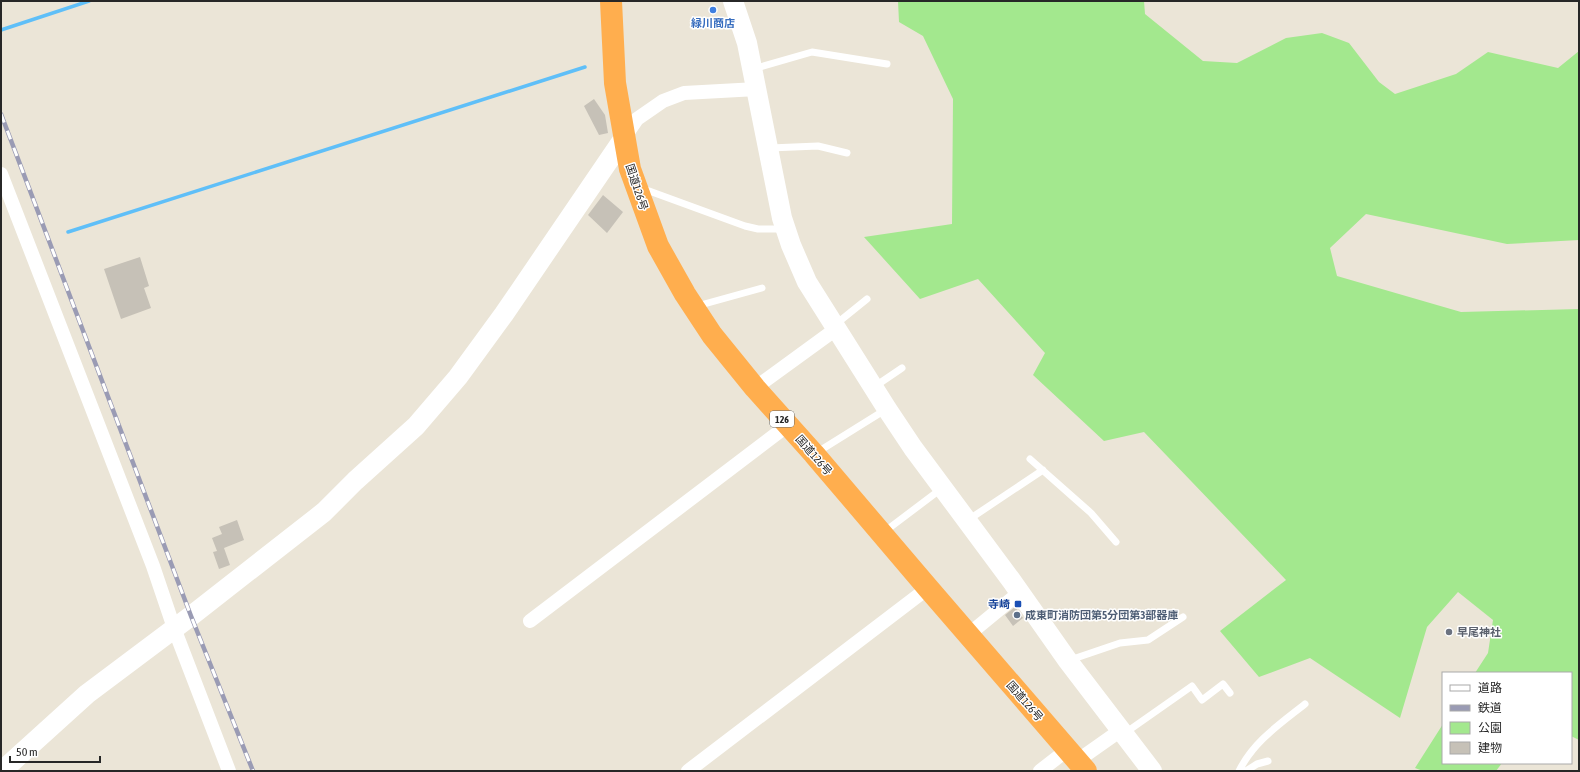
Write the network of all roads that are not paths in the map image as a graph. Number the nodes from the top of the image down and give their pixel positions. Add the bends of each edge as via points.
1 (611, 1) edge
2 (733, 1) edge
3 (887, 64) dead end
4 (752, 69) junction
5 (757, 89) junction
6 (624, 138) junction
7 (768, 148) junction
8 (847, 153) dead end
9 (1, 174) edge
10 (635, 186) junction
11 (786, 229) junction
12 (762, 288) dead end
13 (867, 299) dead end
14 (693, 307) junction
15 (835, 328) junction
16 (902, 368) dead end
17 (755, 388) junction
18 (873, 388) junction
19 (887, 409) junction
20 (788, 425) junction
21 (814, 454) junction
22 (1030, 459) dead end
23 (1043, 470) junction
24 (943, 488) junction
25 (967, 521) junction
26 (882, 534) junction
27 (1116, 542) dead end
28 (928, 588) junction
29 (1019, 593) junction
30 (1183, 616) dead end
31 (530, 621) dead end
32 (174, 628) junction
33 (968, 635) junction
34 (1068, 661) junction
35 (1230, 693) dead end
36 (1305, 704) dead end
37 (1122, 732) junction
38 (1077, 760) edge
39 (1268, 761) dead end
40 (2, 771) edge
41 (229, 771) edge
42 (688, 771) edge
43 (1040, 771) edge
44 (1152, 771) edge
45 (1239, 771) edge
46 (1246, 771) edge

1 - 6 highway, 国道126号 / 126 via 615,83
2 - 4 street via 747,43
3 - 4 lane via 812,52
4 - 5 street
5 - 6 street via 684,93 664,101 637,119
5 - 7 street
6 - 10 highway, 国道126号 / 126
6 - 32 street via 504,314 458,377 416,426 324,512
7 - 8 lane via 818,146
7 - 11 street
9 - 32 street via 153,566
10 - 11 lane via 745,226 758,229
10 - 14 highway, 国道126号 / 126 via 658,246
11 - 15 street via 807,282
12 - 14 lane
13 - 15 lane
14 - 17 highway, 国道126号 / 126
15 - 17 street
15 - 18 street
16 - 18 lane
17 - 20 highway, 国道126号 / 126
18 - 19 street
19 - 21 lane
19 - 24 street
20 - 21 highway, 国道126号 / 126
20 - 31 street
21 - 26 highway, 国道126号 / 126
22 - 23 lane
23 - 25 lane
23 - 27 lane via 1091,513
24 - 25 street
24 - 26 lane
25 - 29 street
26 - 28 highway, 国道126号 / 126
28 - 33 highway, 国道126号 / 126
28 - 42 street
29 - 33 street
29 - 34 street
30 - 34 lane via 1148,640 1120,643
32 - 40 street via 87,694
32 - 41 street
33 - 38 highway, 国道126号 / 126
34 - 37 street
35 - 37 lane via 1223,684 1202,700 1192,686
36 - 45 lane via 1258,742
37 - 38 street
37 - 44 street
38 - 43 street
39 - 46 lane

